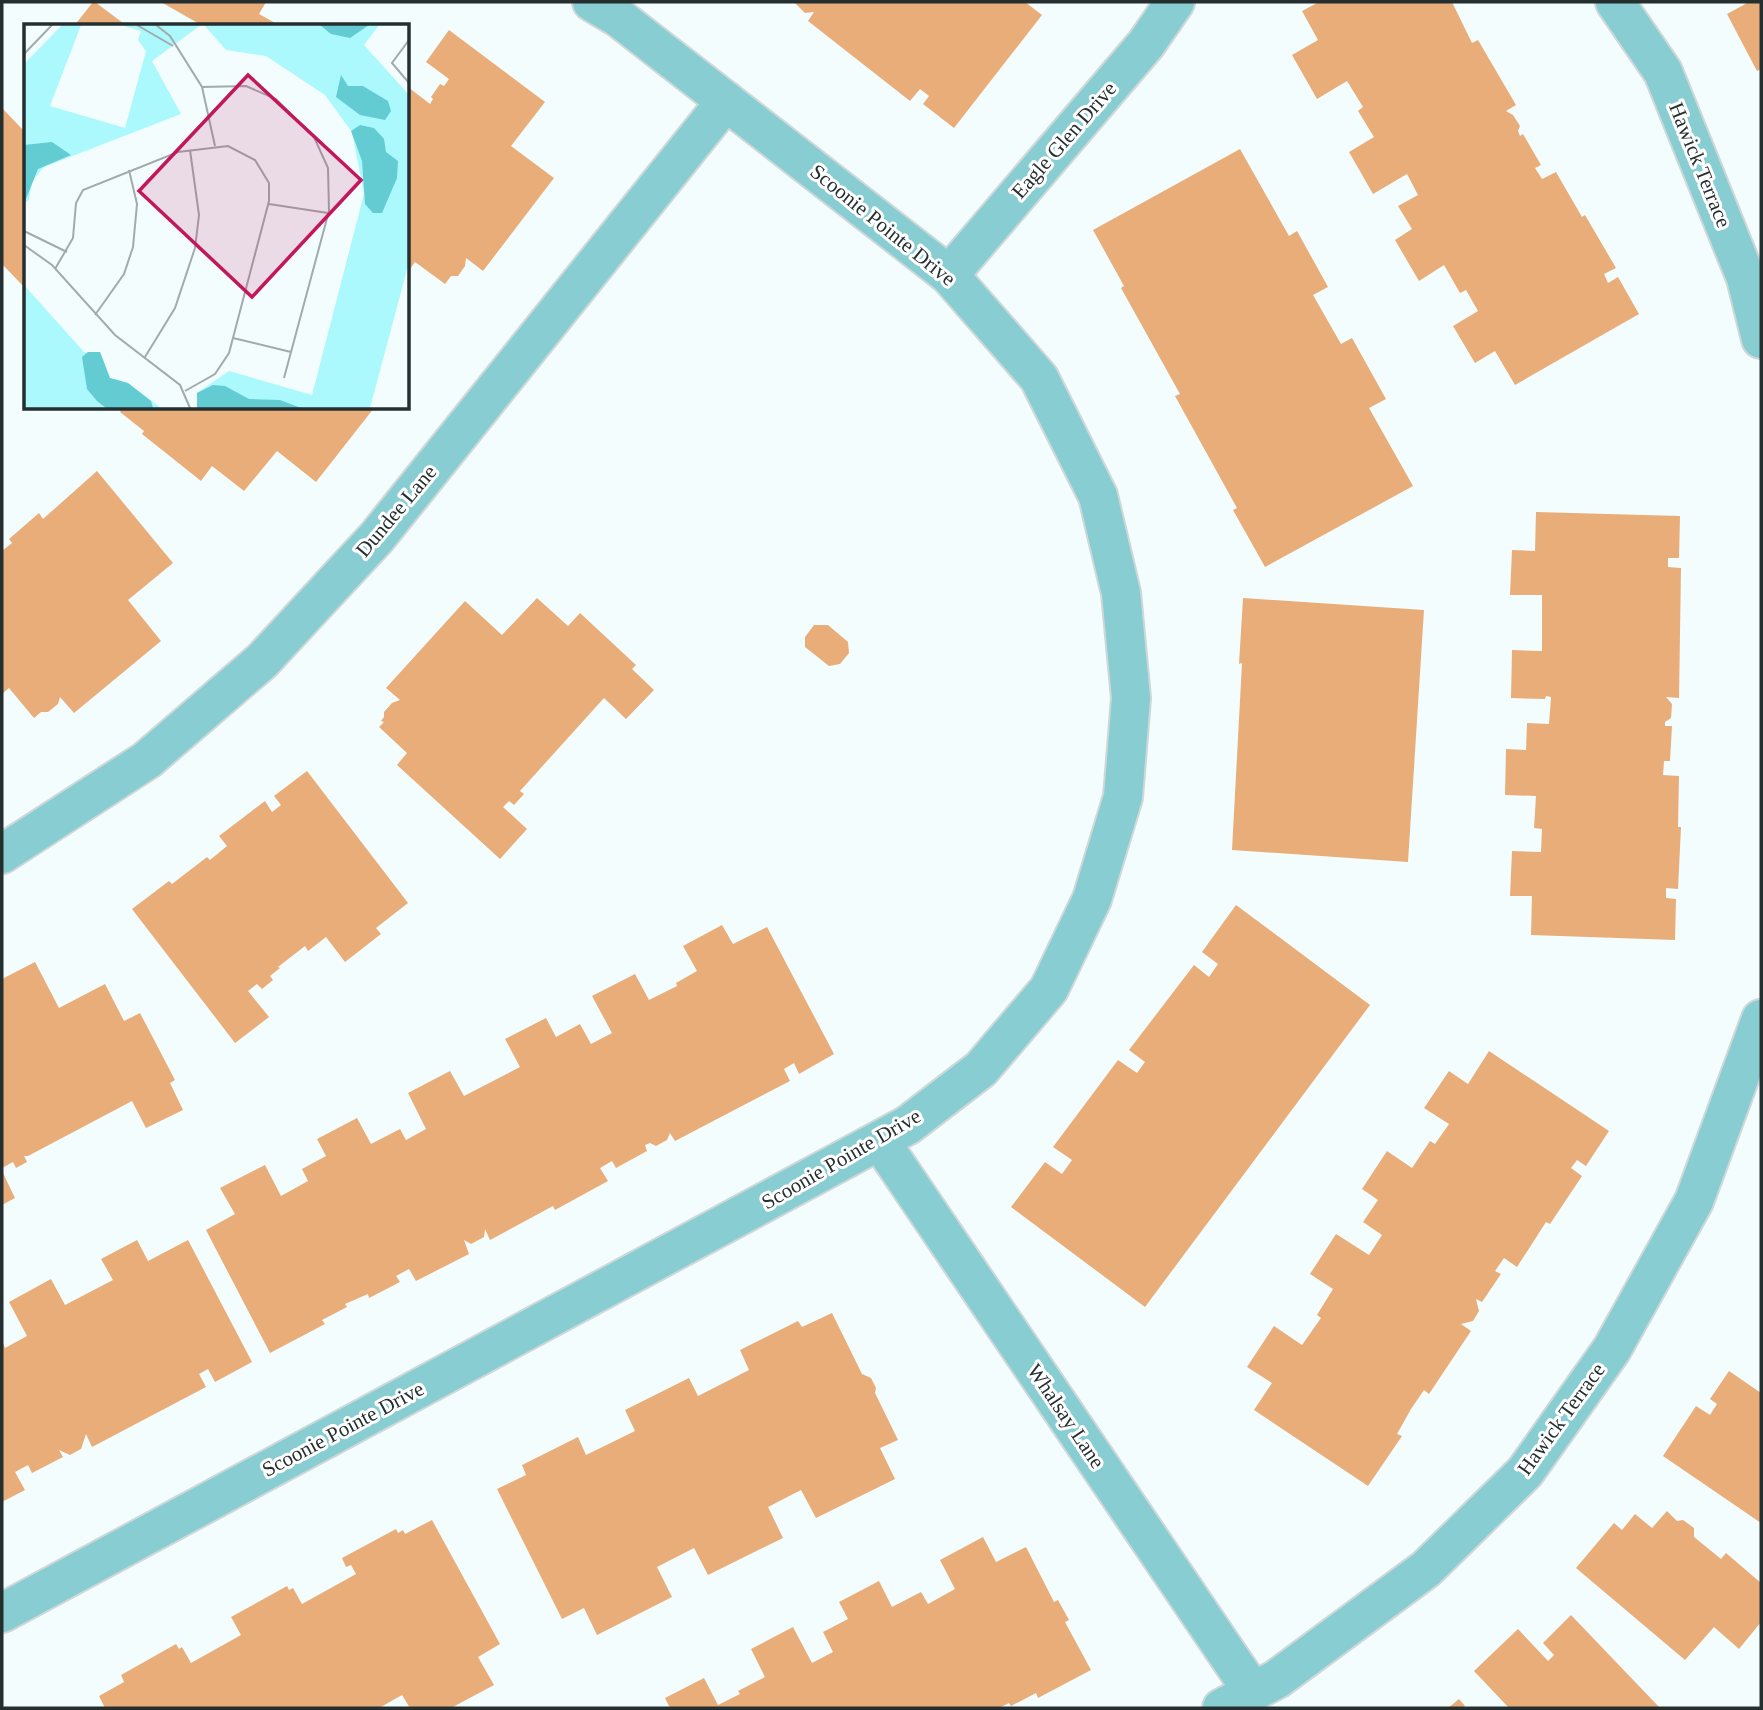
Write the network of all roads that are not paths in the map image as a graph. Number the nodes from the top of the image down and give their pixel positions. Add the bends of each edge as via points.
1 (592, 2) edge
2 (1175, 2) edge
3 (1615, 2) edge
4 (726, 101) junction
5 (949, 275) junction
6 (1761, 339) edge
7 (2, 854) edge
8 (1761, 1019) edge
9 (880, 1141) junction
10 (2, 1613) edge
11 (1237, 1700) edge

1 - 4 street, Scoonie Pointe Drive
2 - 5 street, Eagle Glen Drive via 1146,44
3 - 6 street, Hawick Terrace via 1663,72 1746,278
4 - 5 street, Scoonie Pointe Drive
4 - 7 street, Dundee Lane via 377,537 262,661 147,760
5 - 9 street, Scoonie Pointe Drive via 1039,378 1098,496 1121,593 1131,698 1123,797 1092,899 1049,989 981,1069
8 - 11 street, Hawick Terrace via 1694,1201 1612,1349 1525,1472 1426,1569 1277,1679
9 - 10 street, Scoonie Pointe Drive
9 - 11 street, Whalsay Lane

